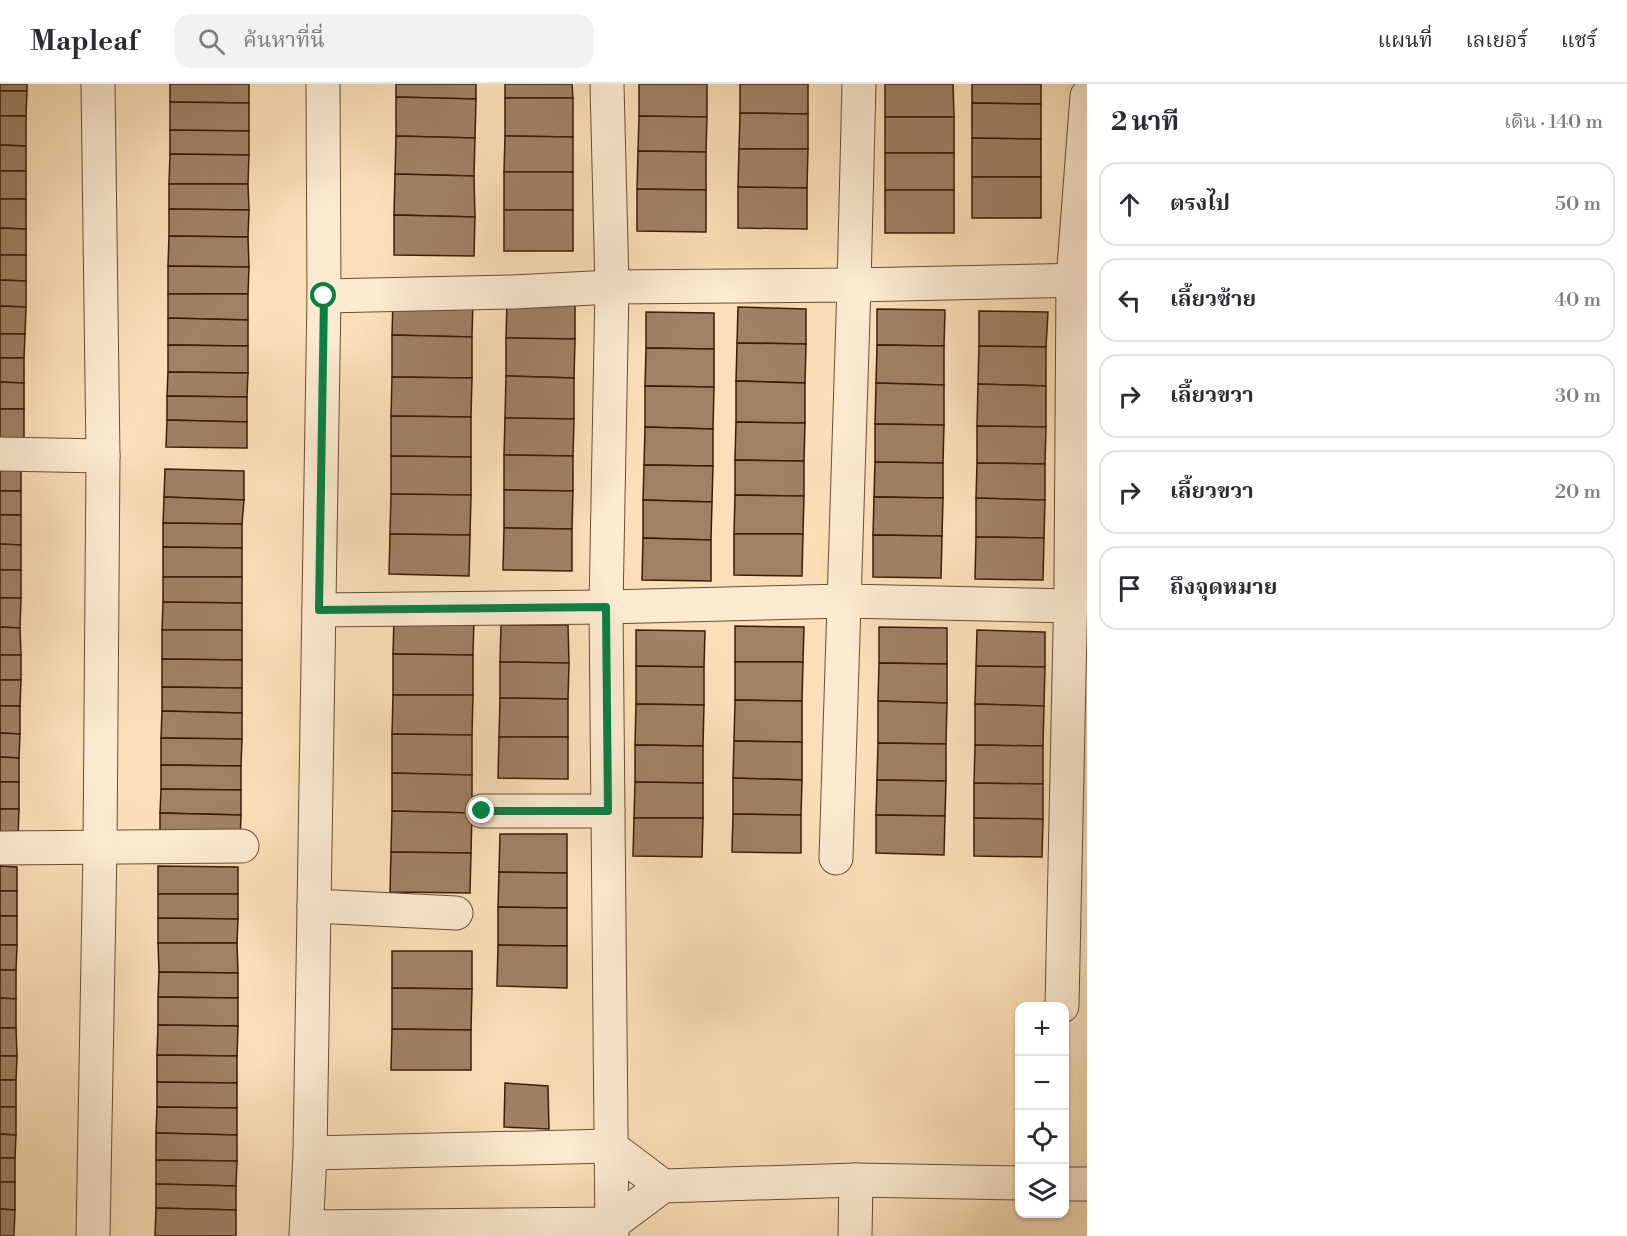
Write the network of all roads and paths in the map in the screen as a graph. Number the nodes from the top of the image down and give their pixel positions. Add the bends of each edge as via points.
1 (98, 84) edge
2 (323, 84) edge
3 (607, 84) edge
4 (859, 84) edge
5 (1087, 96) edge
6 (1080, 280) edge
7 (854, 285) junction
8 (612, 286) junction
9 (324, 296) junction
10 (0, 454) edge
11 (103, 456) junction
12 (1076, 590) edge
13 (845, 601) junction
14 (606, 607) junction
15 (319, 610) junction
16 (482, 811) dead end
17 (608, 811) junction
18 (242, 846) dead end
19 (0, 848) edge
20 (100, 848) junction
21 (836, 858) dead end
22 (314, 906) junction
23 (1076, 908) edge
24 (456, 913) dead end
25 (1063, 1002) edge
26 (610, 1146) junction
27 (310, 1153) junction
28 (856, 1180) junction
29 (1015, 1183) edge
30 (1069, 1184) edge
31 (1087, 1184) edge
32 (663, 1186) junction
33 (612, 1230) edge
34 (307, 1232) edge
35 (93, 1236) edge
36 (855, 1236) edge

1 - 11 street
2 - 9 street
3 - 8 street
4 - 7 street
5 - 6 street
6 - 7 street
6 - 12 street
7 - 8 street
7 - 13 street
8 - 9 street
8 - 14 street
9 - 15 street
10 - 11 street
11 - 20 street
12 - 13 street
12 - 23 street
13 - 14 street
13 - 21 street
14 - 15 street
14 - 17 street
15 - 22 street
16 - 17 street
17 - 26 street
18 - 20 street
19 - 20 street
20 - 35 street
22 - 24 street
22 - 27 street
23 - 25 street
26 - 27 street
26 - 32 street
26 - 33 street
27 - 34 street
28 - 29 street
28 - 32 street
28 - 36 street
30 - 31 street
32 - 33 street
33 - 34 street

